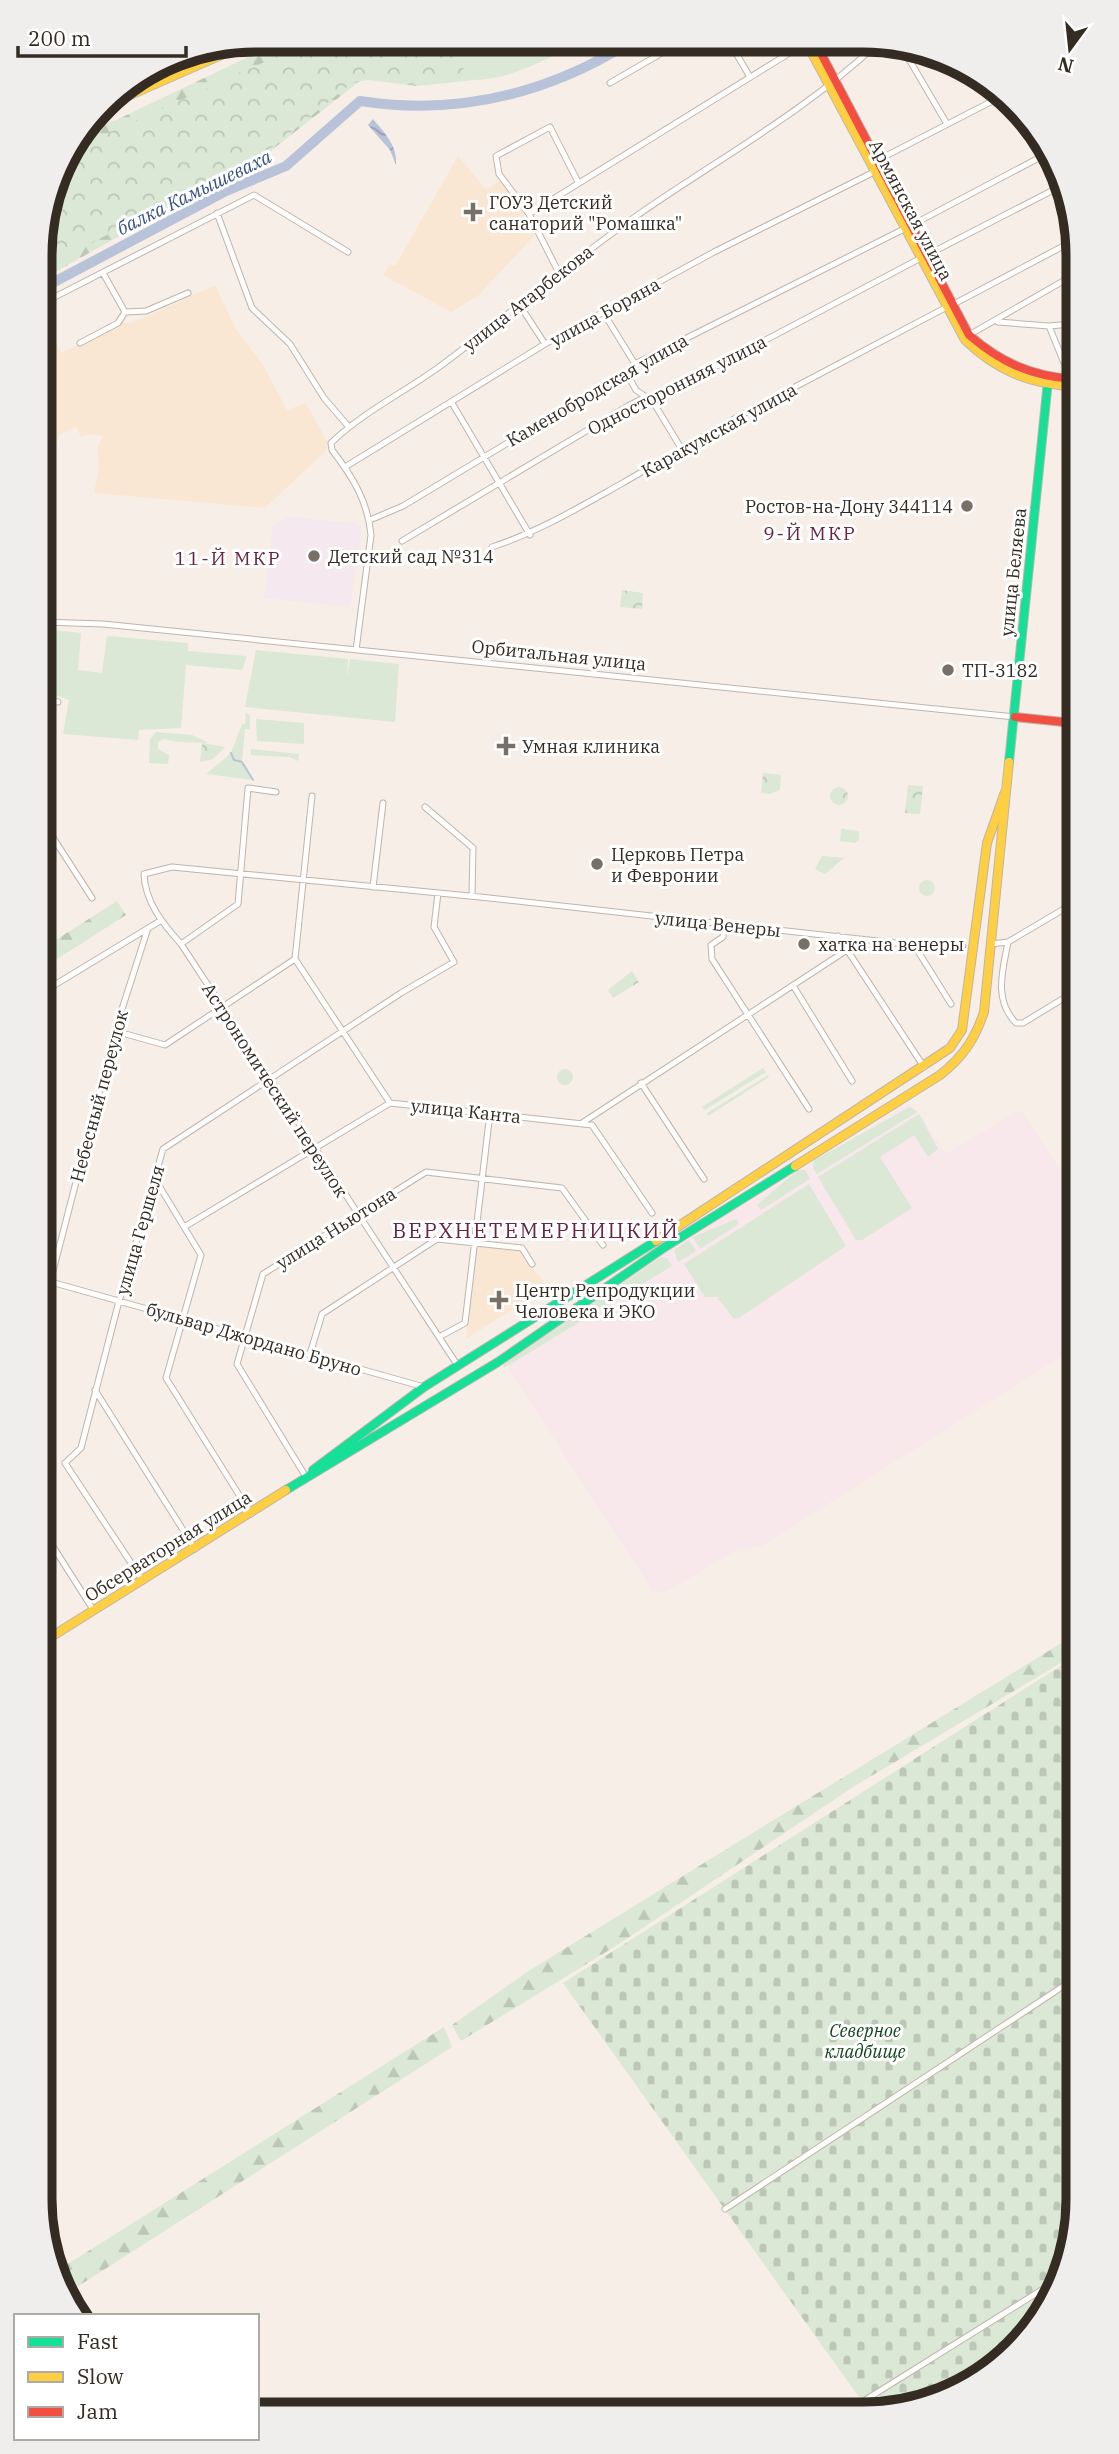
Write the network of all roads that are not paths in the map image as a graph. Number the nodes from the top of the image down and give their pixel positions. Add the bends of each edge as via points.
1 (663, 52) edge
2 (735, 52) edge
3 (791, 52) edge
4 (811, 52) edge
5 (819, 52) edge
6 (867, 52) edge
7 (218, 56) edge
8 (909, 58) edge
9 (750, 77) junction
10 (610, 83) dead end
11 (832, 83) junction
12 (141, 88) edge
13 (994, 100) edge
14 (947, 124) junction
15 (1040, 157) edge
16 (876, 161) junction
17 (874, 172) junction
18 (578, 182) junction
19 (1055, 189) edge
20 (217, 213) junction
21 (529, 214) junction
22 (907, 227) junction
23 (1066, 245) edge
24 (348, 252) dead end
25 (922, 257) junction
26 (103, 273) junction
27 (559, 273) junction
28 (1066, 280) edge
29 (188, 293) dead end
30 (53, 298) edge
31 (519, 304) junction
32 (948, 306) junction
33 (125, 312) junction
34 (603, 313) junction
35 (997, 322) junction
36 (1066, 325) edge
37 (1049, 326) junction
38 (969, 335) junction
39 (80, 343) dead end
40 (545, 344) junction
41 (1064, 363) dead end
42 (635, 364) junction
43 (1009, 370) junction
44 (627, 374) junction
45 (1066, 380) edge
46 (1048, 381) junction
47 (1066, 385) edge
48 (649, 399) junction
49 (452, 403) junction
50 (348, 426) junction
51 (681, 448) junction
52 (482, 457) junction
53 (345, 467) junction
54 (498, 483) junction
55 (370, 520) junction
56 (530, 535) junction
57 (402, 541) dead end
58 (492, 547) dead end
59 (53, 622) edge
60 (356, 650) junction
61 (53, 700) edge
62 (58, 702) dead end
63 (1015, 717) junction
64 (1066, 722) edge
65 (1008, 786) junction
66 (276, 792) dead end
67 (312, 796) dead end
68 (383, 803) dead end
69 (425, 807) dead end
70 (53, 837) edge
71 (172, 867) joint
72 (242, 875) junction
73 (304, 880) junction
74 (373, 887) junction
75 (438, 893) junction
76 (472, 896) junction
77 (92, 898) dead end
78 (979, 899) junction
79 (1066, 908) edge
80 (994, 911) junction
81 (160, 921) junction
82 (724, 925) junction
83 (148, 928) junction
84 (838, 936) junction
85 (1008, 942) junction
86 (181, 944) junction
87 (991, 944) junction
88 (914, 945) junction
89 (963, 946) dead end
90 (847, 950) junction
91 (295, 959) junction
92 (53, 986) edge
93 (794, 987) junction
94 (1066, 997) edge
95 (951, 1004) dead end
96 (220, 1008) junction
97 (747, 1014) junction
98 (115, 1031) junction
99 (343, 1032) junction
100 (924, 1068) junction
101 (269, 1080) junction
102 (852, 1081) dead end
103 (641, 1083) junction
104 (390, 1103) junction
105 (809, 1109) dead end
106 (490, 1113) junction
107 (847, 1116) junction
108 (582, 1123) junction
109 (845, 1134) junction
110 (314, 1148) junction
111 (482, 1178) junction
112 (155, 1179) junction
113 (704, 1179) dead end
114 (652, 1213) dead end
115 (358, 1215) junction
116 (184, 1227) junction
117 (476, 1243) junction
118 (603, 1245) dead end
119 (52, 1264) edge
120 (532, 1264) dead end
121 (393, 1268) junction
122 (52, 1282) edge
123 (119, 1301) junction
124 (539, 1312) junction
125 (181, 1318) junction
126 (550, 1327) junction
127 (243, 1336) junction
128 (439, 1338) junction
129 (310, 1354) junction
130 (458, 1366) junction
131 (424, 1387) junction
132 (95, 1390) junction
133 (404, 1401) junction
134 (414, 1415) junction
135 (306, 1477) junction
136 (251, 1514) junction
137 (52, 1546) edge
138 (195, 1549) junction
139 (143, 1581) junction
140 (94, 1611) junction
141 (52, 1636) edge
142 (1066, 1985) edge
143 (725, 2209) dead end
144 (1045, 2288) edge
145 (862, 2402) dead end

1 - 10 street
2 - 9 street
3 - 9 street
4 - 11 main road, Армянская улица
5 - 11 main road, Армянская улица
6 - 11 street, улица Атарбекова
7 - 12 main road
8 - 14 street
9 - 18 street
11 - 16 main road, Армянская улица
11 - 17 main road, Армянская улица
11 - 27 street, улица Атарбекова
13 - 14 street
14 - 16 street
15 - 22 street, Каменобродская улица
16 - 22 main road, Армянская улица
17 - 22 main road, Армянская улица
17 - 34 street, улица Боряна via 714,251
18 - 21 street
18 - 21 street via 550,127 495,156 499,174
19 - 25 street, Односторонняя улица
20 - 24 street via 254,195
20 - 26 street
20 - 50 street via 252,308 290,344
21 - 27 street
22 - 25 main road, Армянская улица
22 - 42 street, Каменобродская улица
23 - 32 street, Каракумская улица
25 - 32 main road, Армянская улица
25 - 48 street, Односторонняя улица
26 - 30 street
26 - 33 street
27 - 31 street, улица Атарбекова
28 - 35 street
29 - 33 street via 146,311
31 - 40 street
31 - 50 street, улица Атарбекова via 405,392
32 - 38 main road, Армянская улица
32 - 43 main road, Армянская улица via 972,348 993,366
32 - 51 street, Каракумская улица
33 - 39 street via 118,323
34 - 40 street, улица Боряна
34 - 42 street
35 - 37 street
35 - 38 street
36 - 37 street
37 - 41 street
38 - 43 main road, Армянская улица
40 - 49 street, улица Боряна
42 - 44 street, Каменобродская улица
43 - 46 main road
44 - 48 street via 636,390
44 - 52 street, Каменобродская улица
45 - 46 main road
46 - 47 main road
46 - 63 main road, улица Беляева
48 - 51 street
48 - 54 street, Односторонняя улица
49 - 52 street
49 - 53 street, улица Боряна
50 - 53 street, улица Атарбекова via 331,443
51 - 56 street, Каракумская улица
52 - 54 street
52 - 55 street, Каменобродская улица via 403,506
53 - 55 street
54 - 56 street
54 - 57 street, Односторонняя улица
55 - 60 street
56 - 58 street, Каракумская улица
59 - 60 street, Орбитальная улица
60 - 63 street, Орбитальная улица
61 - 62 street
63 - 64 main road, Орбитальная улица
63 - 65 main road, Обсерваторная улица
65 - 78 main road, Обсерваторная улица via 993,819
65 - 80 main road, Обсерваторная улица
66 - 72 street via 248,788
67 - 73 street
68 - 74 street
69 - 76 street via 473,848
70 - 77 street
71 - 72 street, улица Венеры
71 - 81 street, Астрономический переулок via 144,874 145,888
72 - 73 street, улица Венеры
72 - 86 street via 238,904
73 - 74 street, улица Венеры
73 - 91 street
74 - 75 street, улица Венеры
75 - 76 street, улица Венеры
75 - 99 street, улица Гершеля via 434,928 454,962
76 - 82 street, улица Венеры
78 - 80 main road via 989,901
78 - 100 main road, Обсерваторная улица via 962,1030 950,1048
79 - 85 street
80 - 87 main road, Обсерваторная улица
81 - 83 street
81 - 86 street, Астрономический переулок
82 - 84 street, улица Венеры
82 - 97 street via 723,937 711,945 712,959
83 - 92 street
83 - 98 street, Небесный переулок
84 - 88 street, улица Венеры
84 - 90 street
85 - 87 street
85 - 94 street via 1000,988 1016,1023
86 - 96 street, Астрономический переулок
87 - 109 main road, Обсерваторная улица via 984,1012 970,1049 942,1073
88 - 89 street, улица Венеры
88 - 95 street
90 - 93 street
90 - 100 street
91 - 96 street
91 - 99 street
93 - 97 street
93 - 102 street
96 - 98 street via 165,1045
96 - 101 street, Астрономический переулок
97 - 103 street
97 - 105 street
98 - 119 street, Небесный переулок
99 - 101 street, улица Гершеля
99 - 104 street
100 - 107 main road, Обсерваторная улица
101 - 110 street, Астрономический переулок
101 - 112 street, улица Гершеля via 163,1149
103 - 108 street
103 - 113 street
104 - 106 street, улица Канта
104 - 110 street, улица Канта
106 - 108 street, улица Канта
106 - 111 street
107 - 109 main road via 842,1126
107 - 124 main road, Обсерваторная улица
108 - 114 street via 598,1130
109 - 126 main road, Обсерваторная улица via 665,1247
110 - 115 street, Астрономический переулок
110 - 116 street, улица Канта
111 - 115 street, улица Ньютона via 426,1172
111 - 117 street
111 - 118 street, улица Ньютона via 562,1188
112 - 116 street
112 - 123 street, улица Гершеля
115 - 121 street, Астрономический переулок
115 - 127 street, улица Ньютона via 263,1274
116 - 125 street via 201,1255
117 - 120 street via 522,1248
117 - 121 street via 437,1239
117 - 128 street via 465,1323
121 - 128 street, Астрономический переулок
121 - 129 street via 322,1314
122 - 123 street, бульвар Джордано Бруно
123 - 125 street, бульвар Джордано Бруно
123 - 132 street, улица Гершеля
124 - 126 main road
124 - 130 main road, Обсерваторная улица
125 - 127 street, бульвар Джордано Бруно
125 - 136 street via 166,1378
126 - 134 main road, Обсерваторная улица
127 - 129 street, бульвар Джордано Бруно
127 - 135 street, улица Ньютона via 237,1364
128 - 130 street, Астрономический переулок
129 - 131 street, бульвар Джордано Бруно
130 - 131 main road, Обсерваторная улица
131 - 133 main road, Обсерваторная улица
132 - 138 street
132 - 139 street, улица Гершеля via 81,1448 65,1463
133 - 134 main road
133 - 135 main road, Обсерваторная улица
134 - 135 main road, Обсерваторная улица
135 - 136 main road, Обсерваторная улица
136 - 138 main road, Обсерваторная улица
137 - 140 street
138 - 139 main road, Обсерваторная улица
139 - 140 main road, Обсерваторная улица
140 - 141 main road, Обсерваторная улица
142 - 143 street
144 - 145 street

